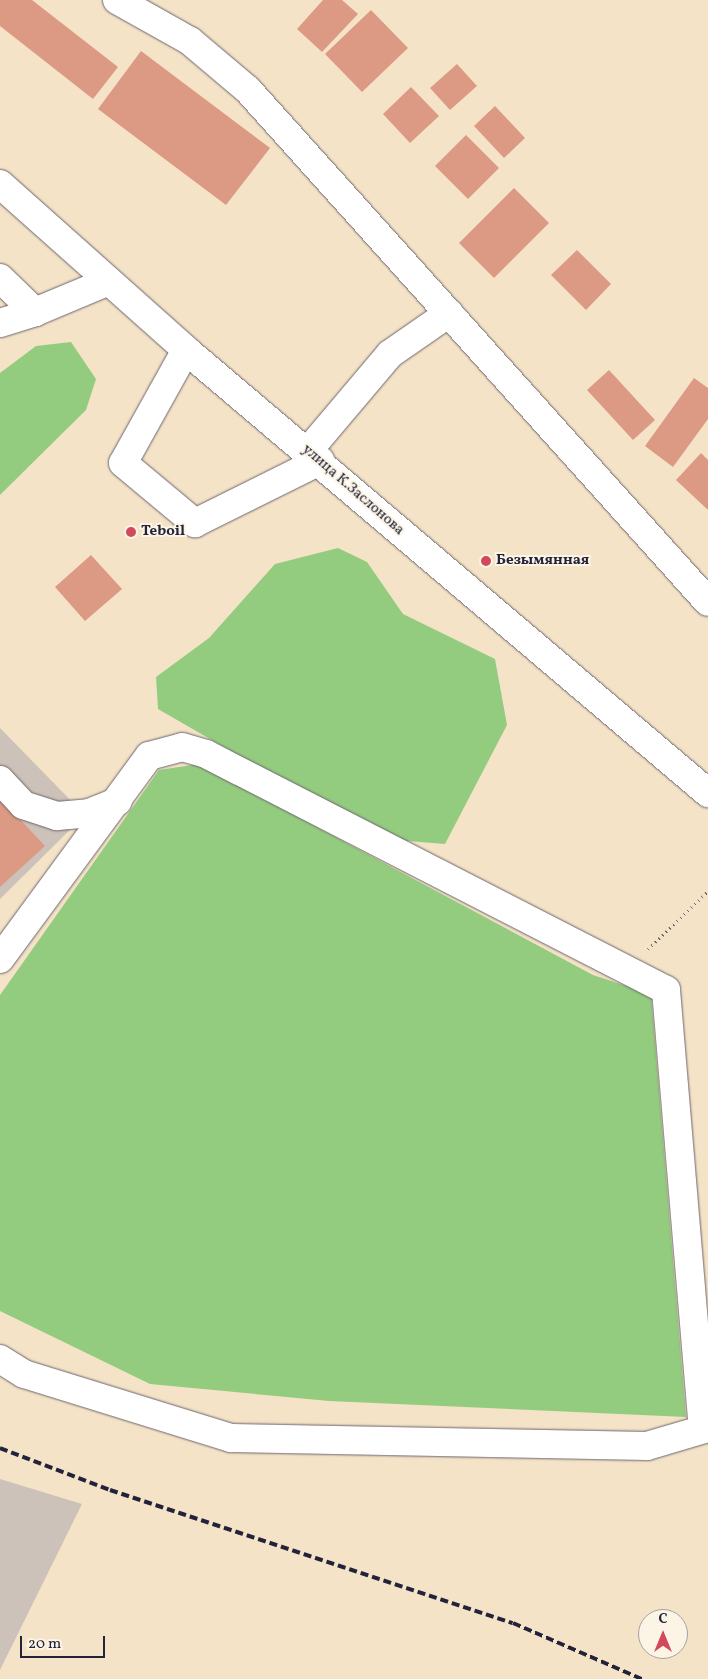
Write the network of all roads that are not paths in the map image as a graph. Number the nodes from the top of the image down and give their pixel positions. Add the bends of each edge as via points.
1 (117, 0) edge
2 (0, 184) edge
3 (0, 278) edge
4 (109, 281) junction
5 (35, 312) junction
6 (449, 313) junction
7 (0, 323) edge
8 (186, 350) junction
9 (314, 456) junction
10 (708, 602) edge
11 (0, 780) edge
12 (708, 793) edge
13 (118, 801) junction
14 (0, 959) edge
15 (0, 1360) edge
16 (706, 1428) edge

1 - 6 street via 190,40 248,90
2 - 4 street, улица К.Заслонова
3 - 5 street
4 - 5 street
4 - 8 street, улица К.Заслонова
5 - 7 street
6 - 9 street via 390,354
6 - 10 street
8 - 9 street, улица К.Заслонова
8 - 9 street via 124,463 195,523
9 - 12 street, улица К.Заслонова
11 - 13 street via 23,805 57,816 89,812
13 - 14 street
13 - 16 street via 149,756 182,747 206,754 666,990
15 - 16 street via 24,1374 231,1438 647,1446

